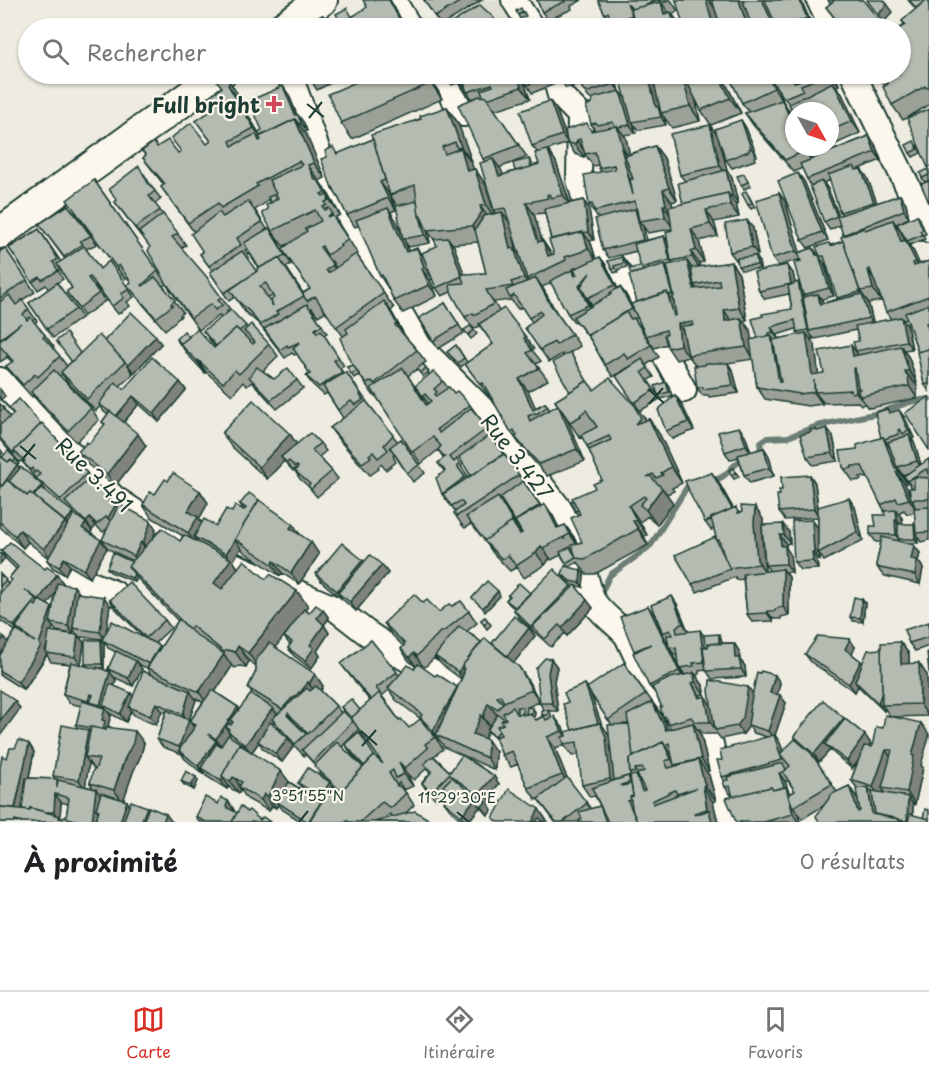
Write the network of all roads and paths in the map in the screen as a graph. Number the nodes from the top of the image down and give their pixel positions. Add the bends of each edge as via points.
1 (322, 0) edge
2 (393, 0) edge
3 (514, 0) edge
4 (819, 0) edge
5 (296, 18) edge
6 (404, 18) edge
7 (526, 18) edge
8 (827, 18) edge
9 (206, 84) edge
10 (293, 84) edge
11 (444, 84) edge
12 (557, 84) edge
13 (858, 84) edge
14 (464, 114) edge
15 (929, 230) edge
16 (0, 233) edge
17 (0, 380) edge
18 (684, 390) dead end
19 (0, 537) edge
20 (114, 592) dead end
21 (456, 685) edge
22 (728, 822) edge

1 - 5 main road
2 - 6 street
3 - 7 street
4 - 8 street
9 - 16 main road
10 - 22 street, Rue 3.427 via 333,191 419,346 484,411 558,507 580,543 581,562 595,605 627,636 673,735 676,738 699,732 710,740
11 - 14 street
12 - 18 street via 560,95 580,115 579,180 600,249 624,282
13 - 15 street
17 - 21 street, Rue 3.491 via 114,498 134,512 189,546 336,609 405,658
19 - 20 street via 45,566

